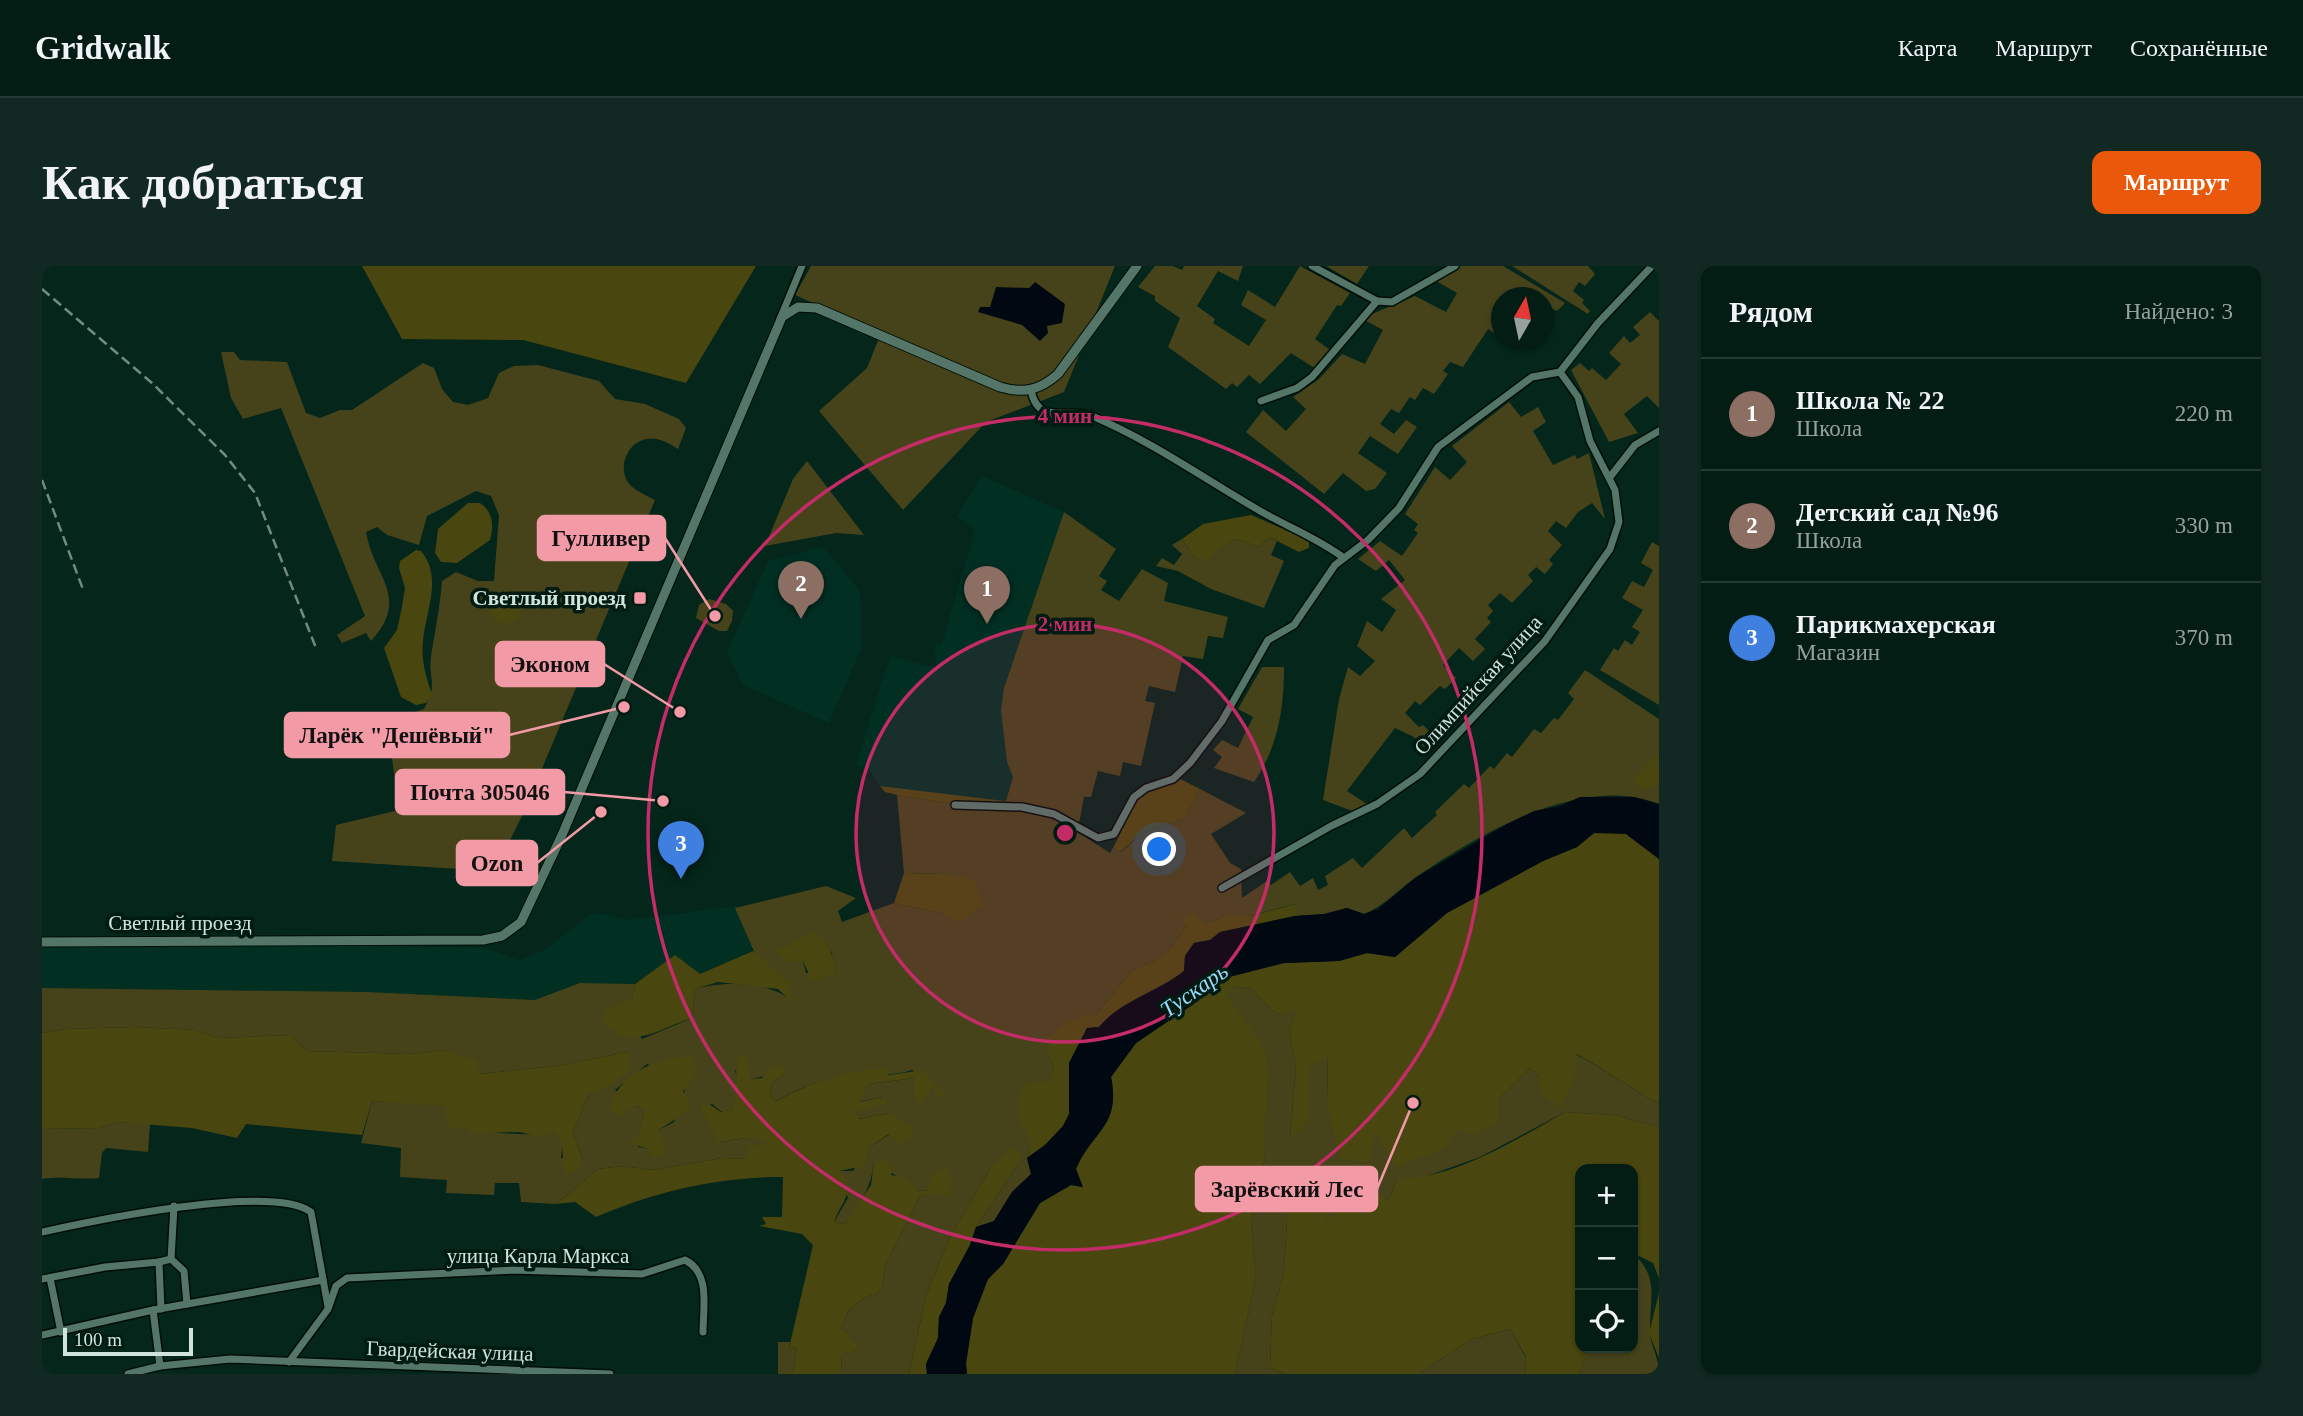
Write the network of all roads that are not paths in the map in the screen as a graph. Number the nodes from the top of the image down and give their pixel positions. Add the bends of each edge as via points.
1 (802, 266) edge
2 (1137, 266) edge
3 (1312, 266) edge
4 (1455, 266) edge
5 (1651, 266) edge
6 (1377, 302) junction
7 (777, 326) junction
8 (1560, 372) junction
9 (1031, 390) junction
10 (1261, 401) dead end
11 (1659, 431) edge
12 (1610, 477) junction
13 (1344, 558) junction
14 (955, 805) dead end
15 (1222, 888) dead end
16 (42, 942) edge
17 (174, 1206) junction
18 (42, 1232) edge
19 (171, 1259) junction
20 (159, 1262) junction
21 (46, 1278) edge
22 (323, 1280) junction
23 (187, 1304) junction
24 (328, 1309) junction
25 (157, 1310) junction
26 (61, 1332) junction
27 (704, 1332) dead end
28 (42, 1335) edge
29 (289, 1362) junction
30 (160, 1366) junction
31 (128, 1374) edge
32 (610, 1374) edge

1 - 7 street
2 - 9 street via 1058,374
3 - 6 street
4 - 6 street via 1392,302
5 - 8 street
6 - 10 street via 1312,377 1297,388
7 - 9 street via 789,310 808,306 1000,387
7 - 16 street, Светлый проезд via 556,848 528,911 512,931 483,940
8 - 12 street, Олимпийская улица via 1578,397 1590,441
8 - 13 street via 1532,377 1438,447 1399,508
9 - 13 street via 1039,408 1097,419 1316,538
11 - 12 street via 1636,445
12 - 15 street, Олимпийская улица via 1619,522 1610,549 1545,641 1471,722 1405,787
13 - 14 street via 1294,625 1268,640 1222,722 1190,763 1172,779 1134,797 1114,834 1098,838 1054,814 1022,807
17 - 18 street
17 - 19 street
17 - 22 street via 302,1205 311,1212
19 - 20 street
19 - 23 street via 184,1270
20 - 21 street
20 - 25 street
21 - 26 street
22 - 23 street
22 - 24 street
23 - 25 street
24 - 27 street, улица Карла Маркса via 336,1286 347,1278 513,1270 642,1274 685,1261 693,1264 703,1280
24 - 29 street, улица Карла Маркса
25 - 26 street
25 - 30 street
26 - 28 street
29 - 30 street via 230,1359
29 - 32 street, Гвардейская улица
30 - 31 street

